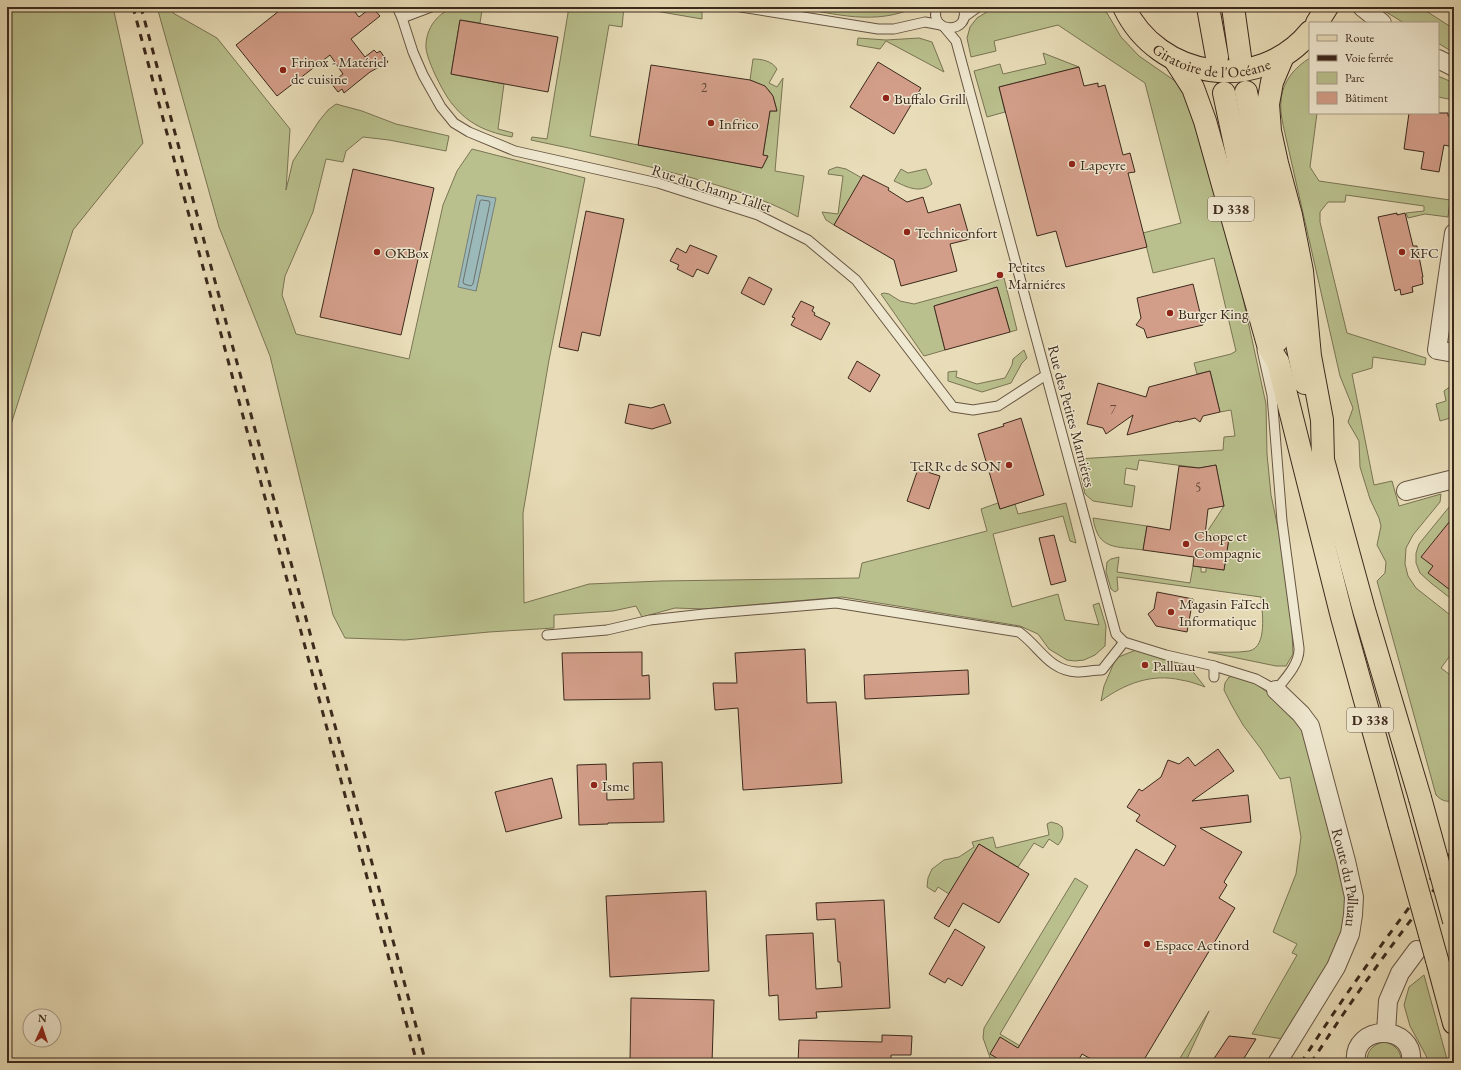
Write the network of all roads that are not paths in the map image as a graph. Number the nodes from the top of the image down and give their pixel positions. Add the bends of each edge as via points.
1 (397, 7) edge
2 (431, 7) edge
3 (741, 7) edge
4 (963, 7) edge
5 (978, 7) edge
6 (1208, 7) edge
7 (1232, 7) edge
8 (1326, 7) edge
9 (1362, 7) edge
10 (1122, 8) edge
11 (936, 10) edge
12 (402, 18) junction
13 (962, 21) junction
14 (925, 22) junction
15 (1317, 22) edge
16 (1381, 22) edge
17 (943, 26) junction
18 (1309, 35) edge
19 (956, 41) junction
20 (1283, 56) junction
21 (1217, 57) dead end
22 (1240, 57) dead end
23 (1175, 60) junction
24 (1439, 60) edge
25 (1454, 68) edge
26 (1246, 92) dead end
27 (1224, 93) dead end
28 (1454, 233) edge
29 (1297, 246) junction
30 (1242, 248) junction
31 (1281, 268) junction
32 (1454, 353) edge
33 (1278, 362) junction
34 (1046, 375) junction
35 (1323, 460) junction
36 (1454, 479) edge
37 (1406, 491) dead end
38 (547, 636) dead end
39 (1124, 642) junction
40 (1214, 666) junction
41 (1214, 677) dead end
42 (1276, 690) junction
43 (1454, 921) edge
44 (1417, 950) dead end
45 (1454, 1023) edge
46 (1386, 1032) junction
47 (1277, 1063) edge
48 (1356, 1063) edge
49 (1411, 1063) edge

1 - 12 lane, Rue du Champ Tallet
2 - 12 lane
3 - 14 lane via 878,29 894,29
4 - 13 lane, Rue des Petites Marniéres
5 - 13 lane
6 - 21 main road
7 - 22 main road
8 - 15 main road, Giratoire de l'Océane
9 - 16 street
10 - 23 main road, Giratoire de l'Océane via 1145,38
11 - 14 lane
11 - 17 lane, Rue des Petites Marniéres via 937,22
12 - 34 lane, Rue du Champ Tallet via 423,75 454,124 515,151 658,183 758,215 808,240 856,280 953,407 973,410 998,406
13 - 17 lane via 955,28
13 - 19 lane, Rue des Petites Marniéres
14 - 17 lane
17 - 19 lane, Rue des Petites Marniéres
18 - 20 main road, Giratoire de l'Océane
19 - 34 lane, Rue des Petites Marniéres
20 - 23 main road, Giratoire de l'Océane via 1251,68 1227,71 1202,69
20 - 29 main road, D 338 via 1272,82 1268,104 1270,131
23 - 30 main road, D 338 via 1195,93 1206,121
24 - 25 street
26 - 31 main road, D 338
27 - 33 main road, D 338 via 1277,344
28 - 32 street via 1437,350
29 - 31 lane
29 - 35 main road, D 338 via 1302,271 1310,356 1322,420
30 - 33 main road, D 338 via 1269,348
30 - 42 lane via 1250,299 1272,394 1282,521 1300,656
31 - 35 main road, D 338
33 - 45 main road, D 338, bridge via 1342,617
34 - 39 lane, Rue des Petites Marniéres via 1116,634
35 - 43 main road, D 338, bridge
36 - 37 street
38 - 39 lane via 607,630 650,620 836,603 1018,632 1028,638 1050,663 1064,670 1077,672 1102,670
39 - 40 lane
40 - 41 lane
40 - 42 lane via 1256,679
42 - 47 street, Route du Palluau via 1302,714 1310,726 1354,897 1350,934 1336,967
44 - 46 street via 1400,973 1388,1001
46 - 48 street via 1369,1036 1362,1042 1357,1050
46 - 49 street via 1401,1038 1407,1044

